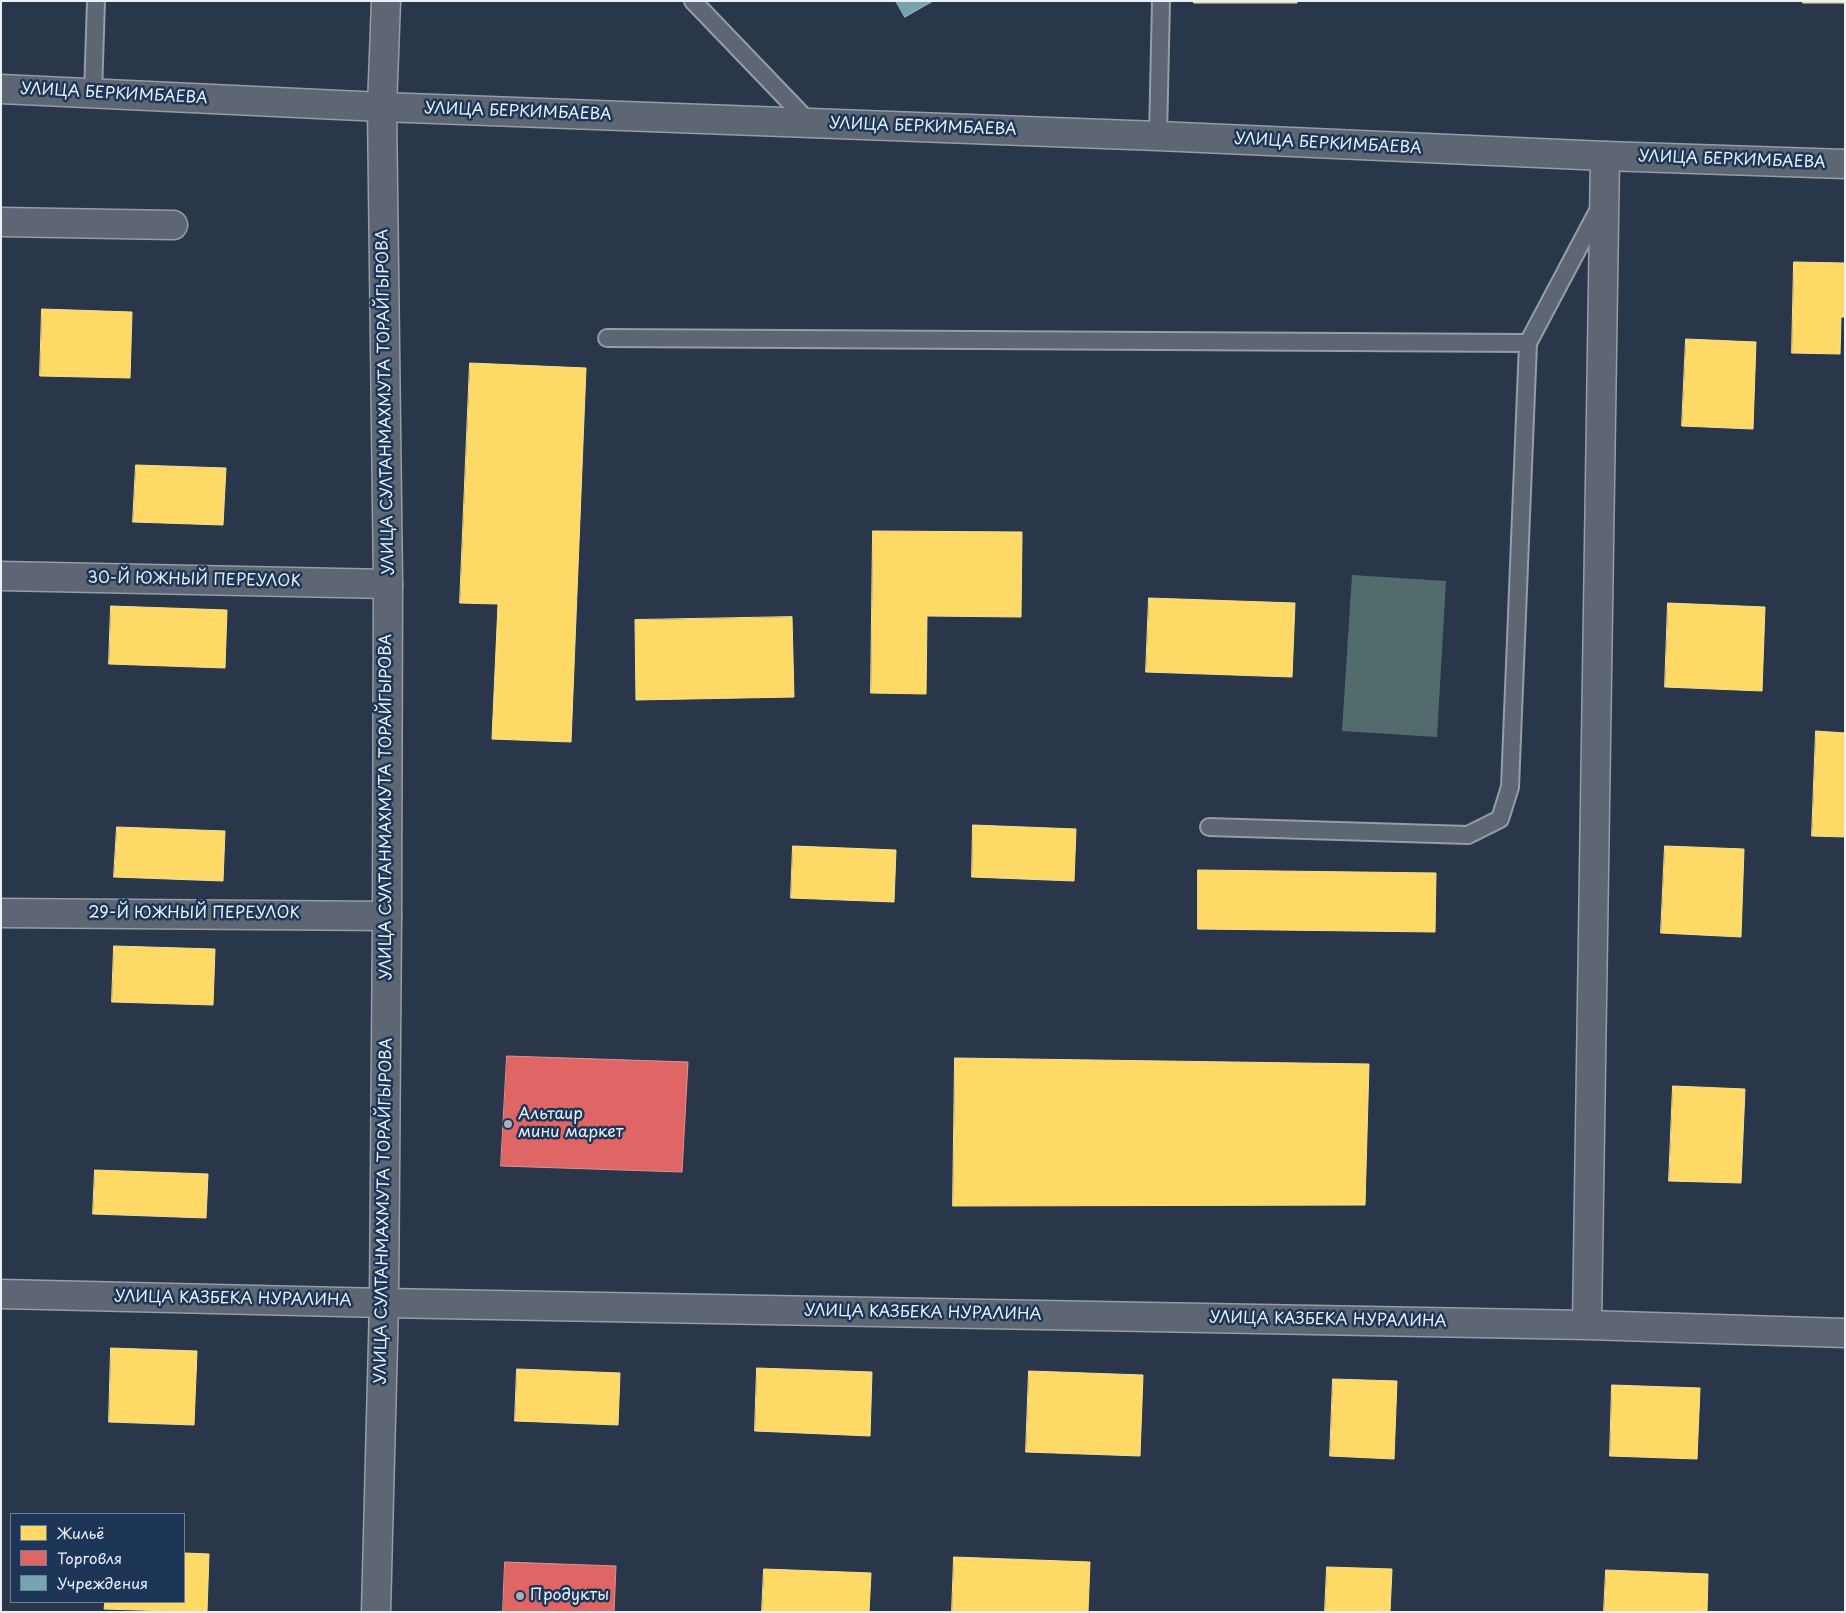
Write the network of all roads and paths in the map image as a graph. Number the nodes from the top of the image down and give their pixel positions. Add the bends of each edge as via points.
1 (96, 1) edge
2 (386, 1) edge
3 (693, 1) edge
4 (1161, 1) edge
5 (1, 89) edge
6 (92, 93) junction
7 (382, 107) junction
8 (810, 123) junction
9 (1158, 136) junction
10 (1605, 156) junction
11 (1845, 164) edge
12 (1605, 196) junction
13 (1, 222) edge
14 (173, 225) dead end
15 (607, 338) dead end
16 (1528, 343) junction
17 (1, 576) edge
18 (388, 584) junction
19 (1209, 827) dead end
20 (1, 913) edge
21 (387, 916) junction
22 (1, 1294) edge
23 (384, 1303) junction
24 (1587, 1325) junction
25 (1845, 1333) edge
26 (376, 1612) edge

1 - 6 lane
2 - 7 street, УЛИЦА СУЛТАНМАХМУТА ТОРАЙГЫРОВА
3 - 8 lane
4 - 9 lane
5 - 6 street, УЛИЦА БЕРКИМБАЕВА
6 - 7 street, УЛИЦА БЕРКИМБАЕВА
7 - 8 street, УЛИЦА БЕРКИМБАЕВА
7 - 18 street, УЛИЦА СУЛТАНМАХМУТА ТОРАЙГЫРОВА
8 - 9 street, УЛИЦА БЕРКИМБАЕВА
9 - 10 street, УЛИЦА БЕРКИМБАЕВА
10 - 11 street, УЛИЦА БЕРКИМБАЕВА
10 - 12 street
12 - 16 lane
12 - 24 street
13 - 14 street
15 - 16 lane
16 - 19 lane via 1510,787 1500,819 1468,834
17 - 18 street, 30-Й ЮЖНЫЙ ПЕРЕУЛОК
18 - 21 street, УЛИЦА СУЛТАНМАХМУТА ТОРАЙГЫРОВА
20 - 21 street, 29-Й ЮЖНЫЙ ПЕРЕУЛОК
21 - 23 street, УЛИЦА СУЛТАНМАХМУТА ТОРАЙГЫРОВА
22 - 23 street, УЛИЦА КАЗБЕКА НУРАЛИНА
23 - 24 street, УЛИЦА КАЗБЕКА НУРАЛИНА
23 - 26 street, УЛИЦА СУЛТАНМАХМУТА ТОРАЙГЫРОВА
24 - 25 street, УЛИЦА КАЗБЕКА НУРАЛИНА

